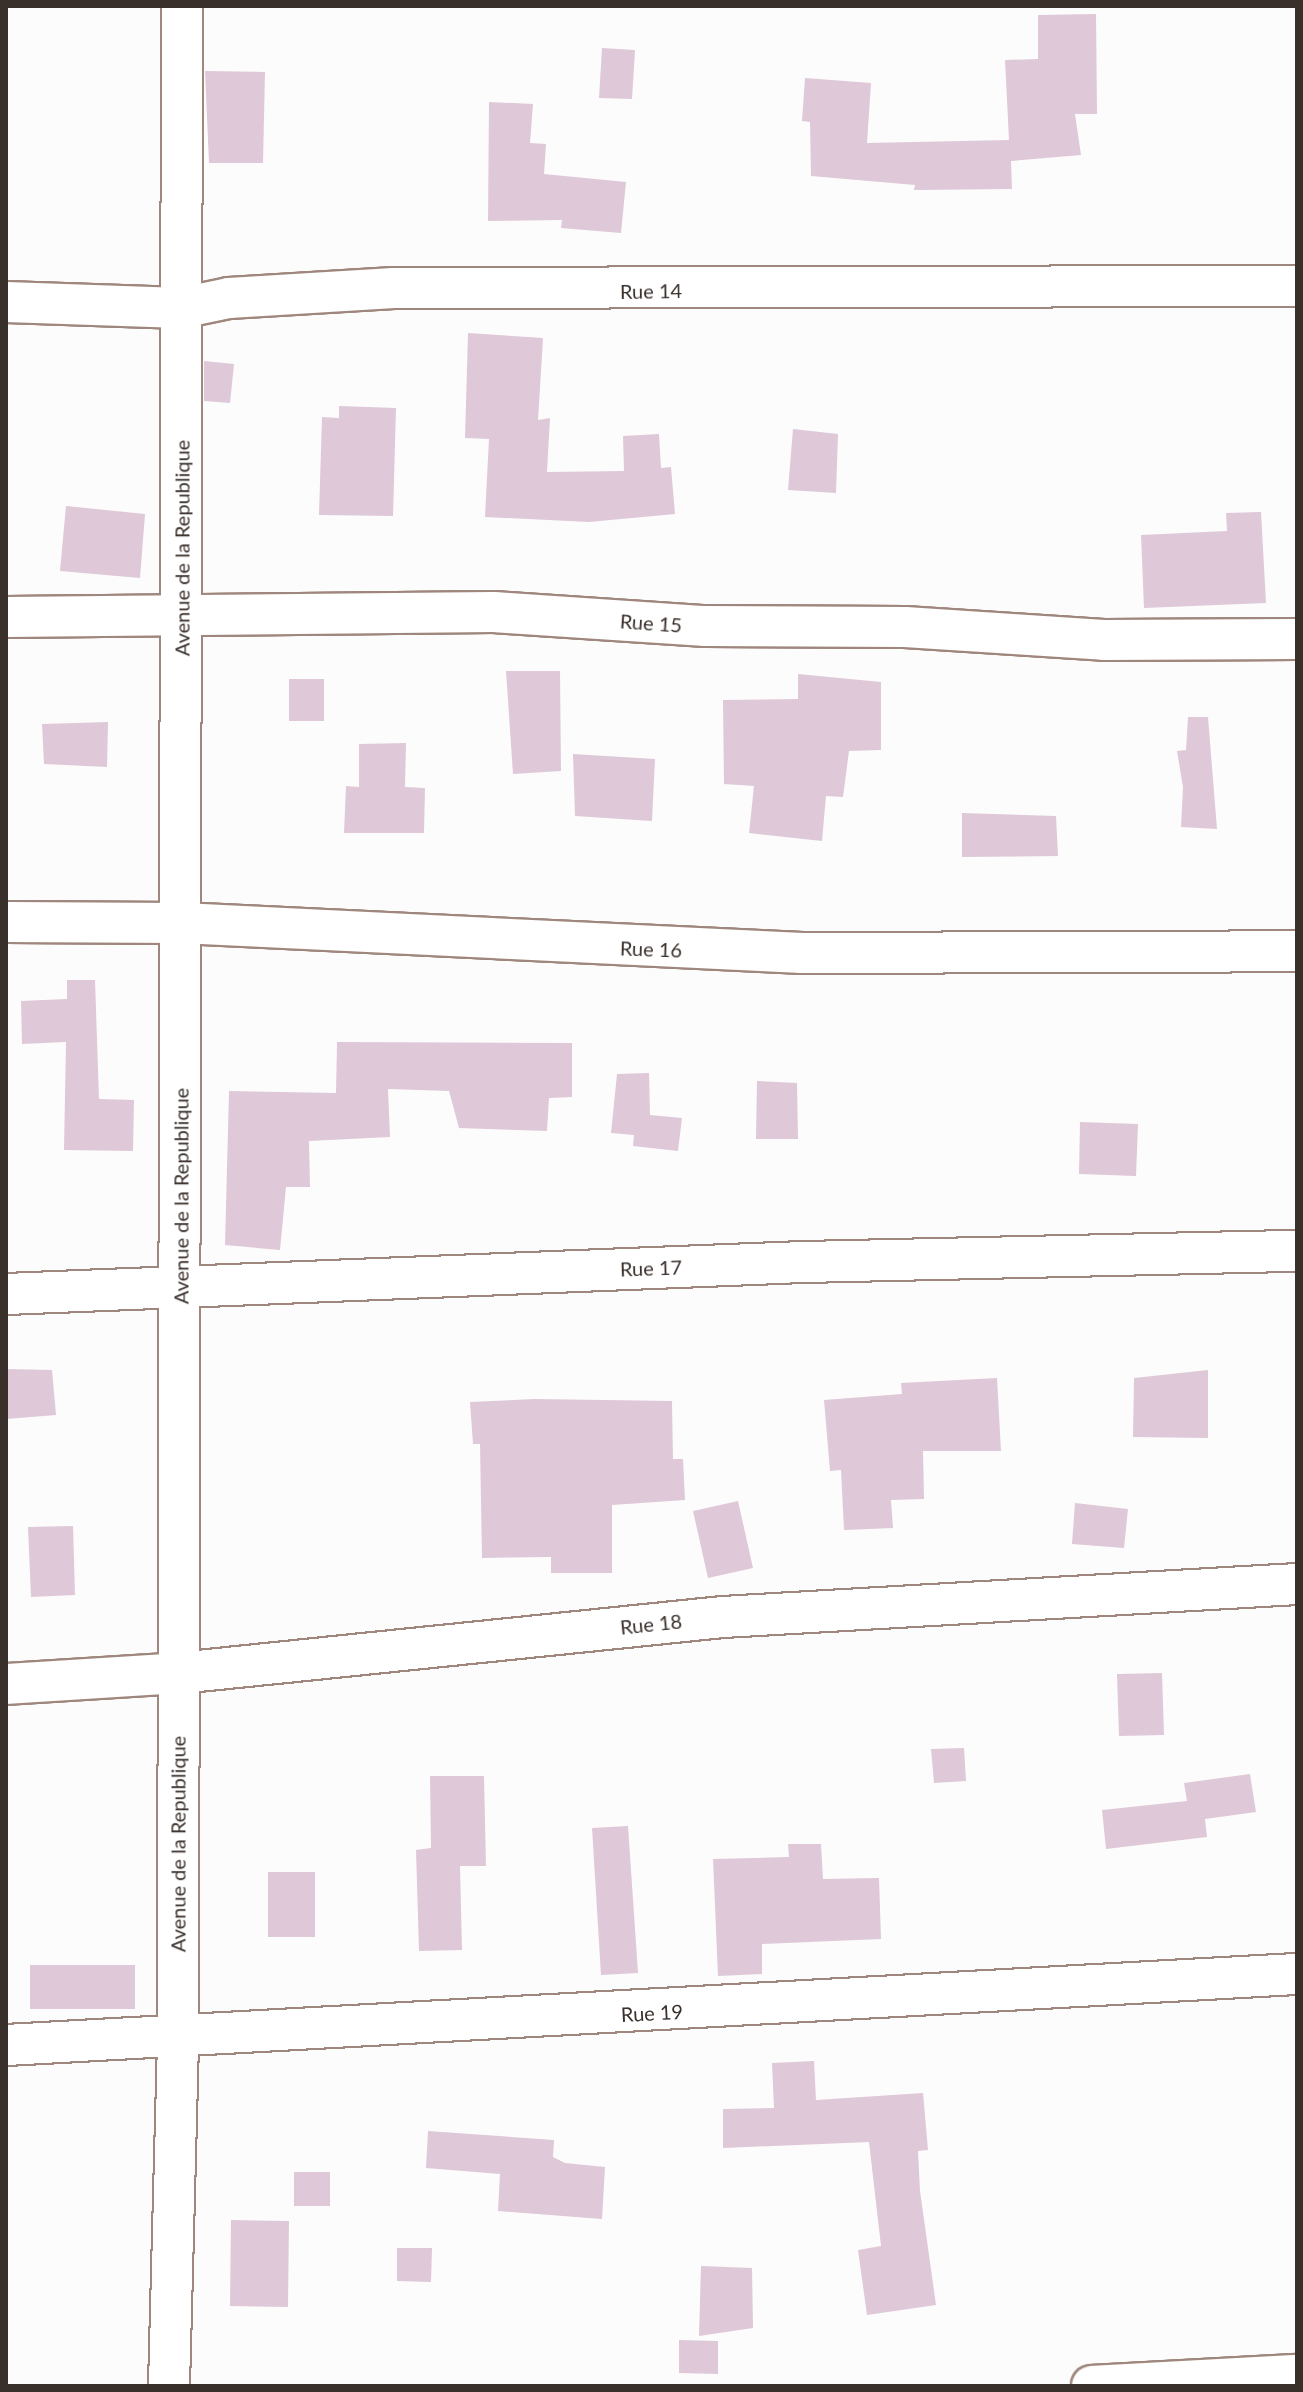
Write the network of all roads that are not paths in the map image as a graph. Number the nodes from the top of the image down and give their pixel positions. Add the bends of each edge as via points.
1 (182, 6) edge
2 (1297, 286) edge
3 (6, 302) edge
4 (181, 308) junction
5 (182, 613) junction
6 (6, 617) edge
7 (1297, 639) edge
8 (6, 922) edge
9 (181, 923) junction
10 (1297, 951) edge
11 (1297, 1251) edge
12 (181, 1284) junction
13 (6, 1294) edge
14 (1297, 1584) edge
15 (179, 1673) junction
16 (6, 1684) edge
17 (1297, 1974) edge
18 (178, 2037) junction
19 (6, 2045) edge
20 (1297, 2375) edge
21 (169, 2386) edge
22 (1092, 2386) edge

1 - 4 street, Avenue de la Republique
2 - 4 street, Rue 14 via 394,288 229,298
3 - 4 street, Rue 14
4 - 5 street, Avenue de la Republique
5 - 6 street, Rue 15
5 - 7 street, Rue 15 via 232,619 493,612 706,626 905,627 1104,640
5 - 9 street, Avenue de la Republique
8 - 9 street, Rue 16
9 - 10 street, Rue 16 via 656,950
9 - 12 street, Avenue de la Republique
11 - 12 street, Rue 17
12 - 13 street, Rue 17
12 - 15 street, Avenue de la Republique
14 - 15 street, Rue 18 via 723,1617
15 - 16 street, Rue 18
15 - 18 street, Avenue de la Republique
17 - 18 street, Rue 19
18 - 19 street, Rue 19
18 - 21 street, Avenue de la Republique
20 - 22 street

